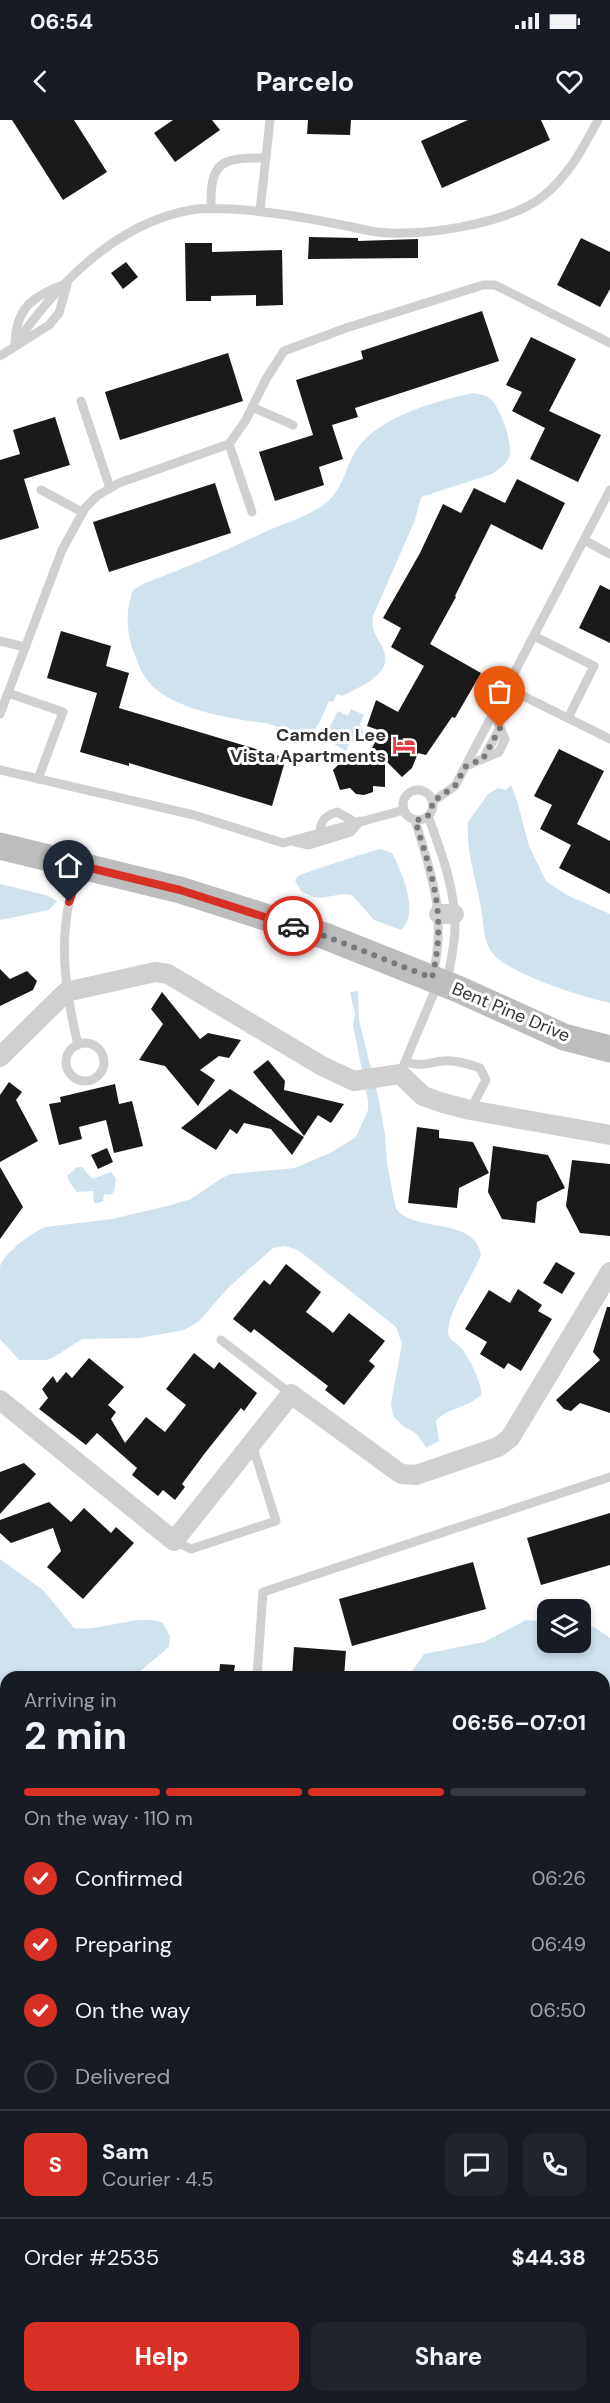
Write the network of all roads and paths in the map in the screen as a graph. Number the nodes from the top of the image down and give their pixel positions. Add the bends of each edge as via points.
1 (270, 120) edge
2 (598, 120) edge
3 (266, 158) junction
4 (211, 209) junction
5 (261, 211) junction
6 (68, 283) junction
7 (610, 343) edge
8 (15, 345) junction
9 (0, 356) edge
10 (81, 400) dead end
11 (252, 407) junction
12 (293, 424) dead end
13 (229, 444) junction
14 (110, 488) junction
15 (41, 490) dead end
16 (610, 490) edge
17 (82, 512) junction
18 (252, 512) dead end
19 (584, 540) junction
20 (610, 554) edge
21 (534, 636) junction
22 (0, 640) edge
23 (25, 647) junction
24 (507, 688) junction
25 (8, 693) junction
26 (494, 713) junction
27 (0, 714) edge
28 (568, 718) junction
29 (610, 739) edge
30 (466, 766) junction
31 (0, 770) edge
32 (38, 779) junction
33 (432, 802) junction
34 (404, 810) junction
35 (428, 816) junction
36 (415, 820) junction
37 (358, 822) junction
38 (321, 837) junction
39 (0, 846) edge
40 (82, 866) junction
41 (447, 914) junction
42 (439, 981) junction
43 (66, 992) junction
44 (78, 1045) junction
45 (610, 1050) edge
46 (0, 1057) edge
47 (396, 1071) junction
48 (471, 1110) junction
49 (610, 1135) edge
50 (610, 1272) edge
51 (221, 1340) dead end
52 (291, 1394) junction
53 (0, 1400) edge
54 (252, 1444) junction
55 (610, 1477) edge
56 (174, 1541) junction
57 (257, 1671) edge

1 - 3 lane
2 - 5 lane via 579,156 558,183 541,198 500,218 423,232 375,231
3 - 4 lane via 235,159 219,168 210,183
3 - 5 lane
4 - 5 lane
4 - 6 lane via 191,210 135,229 108,246
6 - 8 lane via 59,313 49,325
6 - 8 lane via 40,293 20,315
7 - 11 lane via 495,285 483,285 284,351
8 - 9 lane
10 - 14 lane
11 - 12 lane
11 - 13 lane
13 - 14 lane
13 - 18 lane
14 - 17 lane
15 - 17 lane
16 - 19 lane
17 - 23 lane via 62,550
19 - 20 lane
19 - 21 lane
21 - 24 lane
21 - 28 lane via 594,666
22 - 23 lane
23 - 25 lane
24 - 26 lane
24 - 28 lane
25 - 27 lane
25 - 32 lane via 63,712
26 - 30 lane
26 - 30 lane via 504,739 499,752
28 - 29 lane
30 - 33 lane via 455,786
31 - 32 lane
32 - 38 lane via 194,815 283,843 309,845
33 - 34 lane via 427,793 412,792 405,799
33 - 35 lane
34 - 36 lane
34 - 37 lane
35 - 36 lane
35 - 41 lane via 445,864
36 - 41 lane via 434,888
37 - 38 lane via 351,832
37 - 38 lane via 337,812 327,815 321,822
39 - 40 street, Bent Pine Drive
40 - 42 street, Bent Pine Drive via 180,890 325,936
40 - 43 lane via 69,902 64,937
41 - 42 lane via 438,952
41 - 42 lane via 455,927
42 - 45 street, Bent Pine Drive via 564,1038
42 - 47 lane
43 - 44 lane
43 - 46 street
43 - 47 street via 155,972 168,974 354,1081
44 - 44 lane via 69,1053 68,1070 82,1080 94,1078 104,1063 100,1051 90,1044
47 - 48 street via 423,1096
47 - 48 lane via 443,1061 480,1068 486,1080
48 - 49 street
50 - 52 street via 510,1438 498,1447 416,1475 401,1474
51 - 52 lane
52 - 54 street
53 - 56 street
54 - 56 street
54 - 56 lane via 276,1521 191,1549
55 - 57 lane via 263,1592

